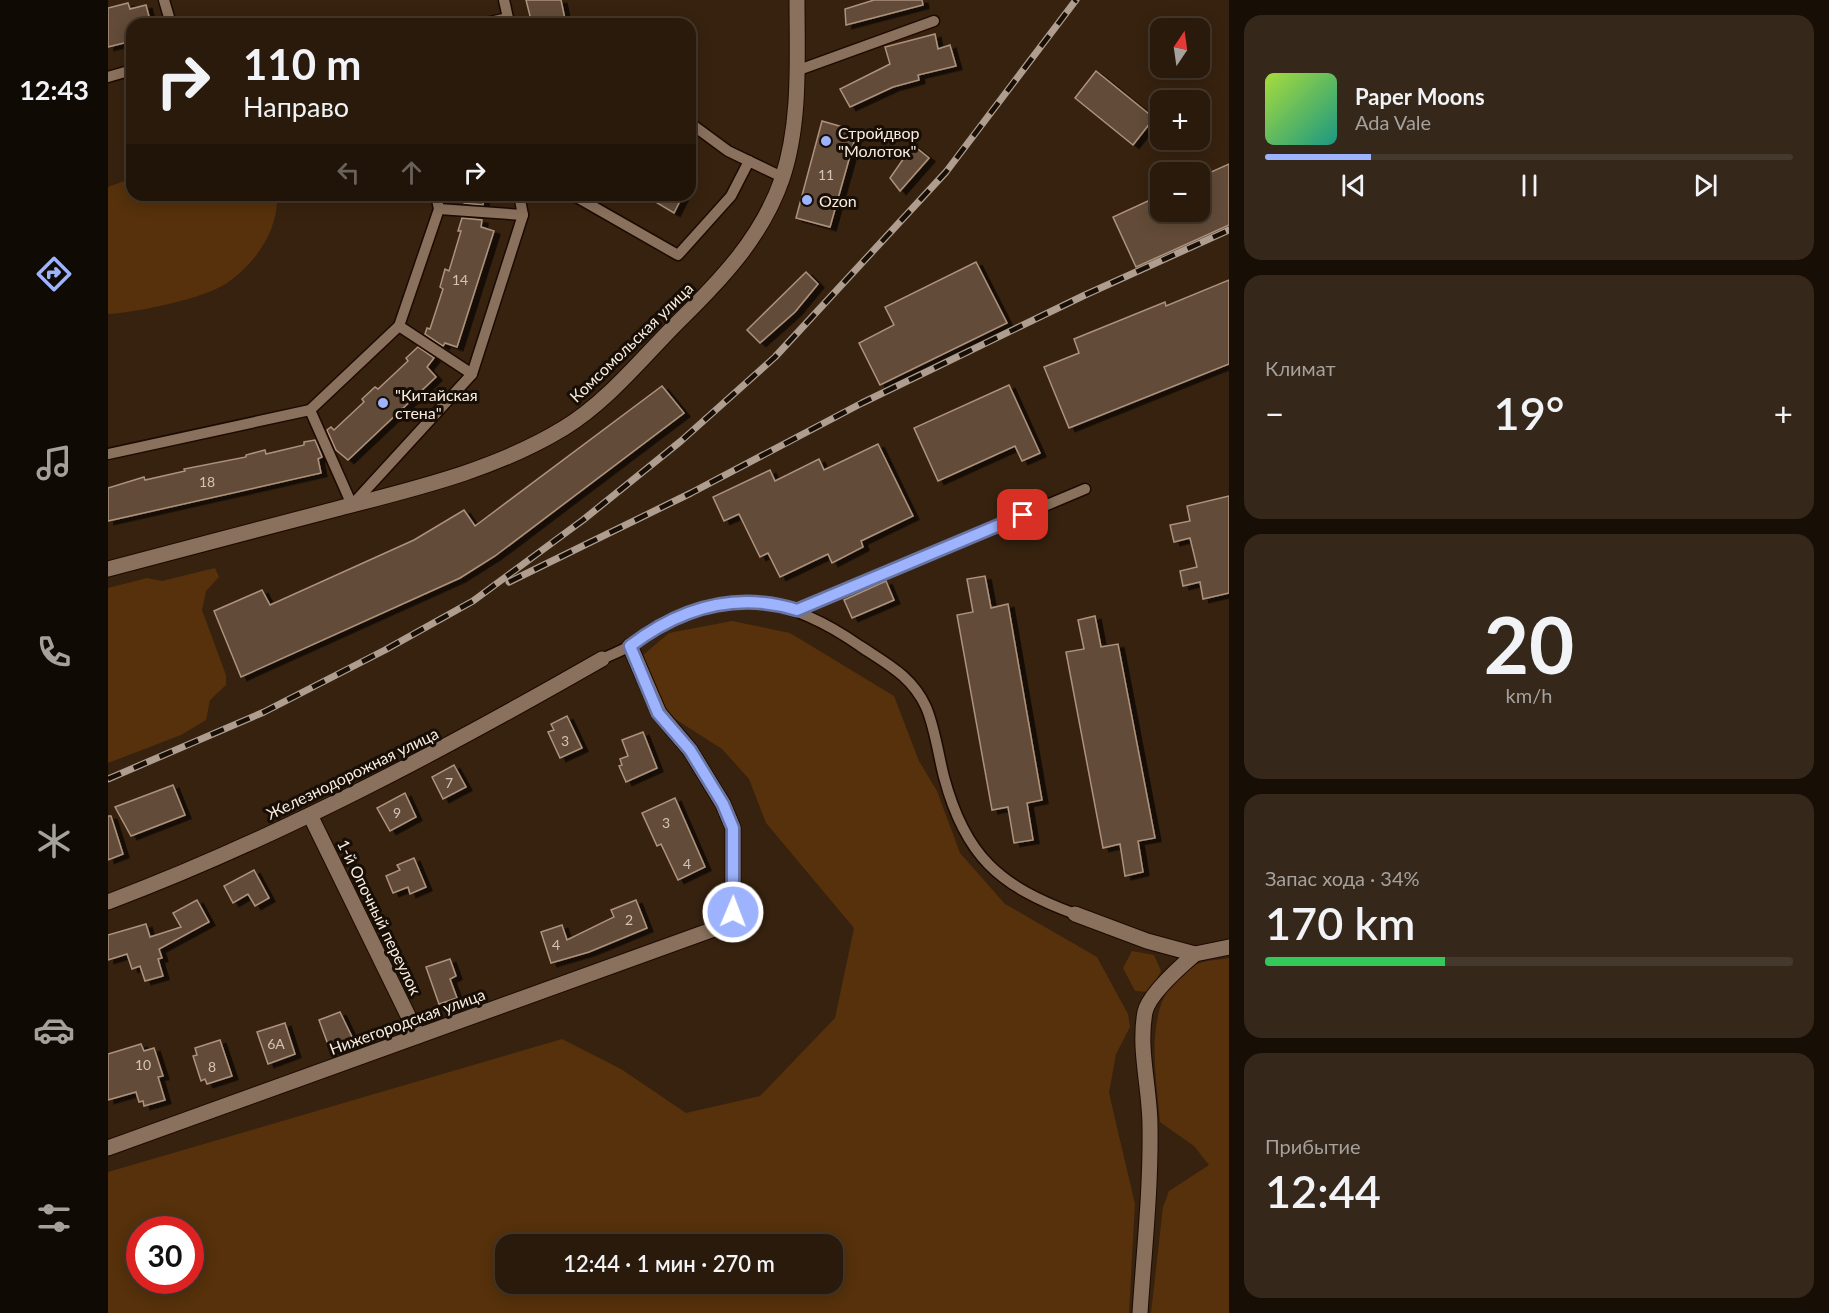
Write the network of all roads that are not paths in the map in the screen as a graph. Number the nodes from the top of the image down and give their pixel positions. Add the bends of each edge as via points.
1 (164, 0) edge
2 (504, 0) edge
3 (797, 0) edge
4 (169, 18) edge
5 (508, 18) edge
6 (934, 21) dead end
7 (796, 71) junction
8 (126, 72) edge
9 (108, 77) edge
10 (696, 127) edge
11 (748, 161) junction
12 (783, 177) junction
13 (437, 201) edge
14 (520, 201) edge
15 (584, 201) edge
16 (439, 209) junction
17 (523, 215) junction
18 (399, 326) junction
19 (472, 374) junction
20 (310, 410) junction
21 (108, 454) edge
22 (1085, 489) dead end
23 (352, 505) junction
24 (108, 569) edge
25 (797, 610) junction
26 (630, 646) junction
27 (602, 659) joint
28 (309, 814) junction
29 (108, 902) edge
30 (1075, 914) joint
31 (1229, 947) edge
32 (1195, 954) junction
33 (418, 1036) junction
34 (108, 1148) edge
35 (1140, 1313) edge

1 - 4 lane
2 - 5 lane
3 - 7 street, Комсомольская улица
6 - 7 lane
7 - 12 street, Комсомольская улица
8 - 9 lane
10 - 11 lane
11 - 12 lane
11 - 15 lane via 731,196 678,255
12 - 23 street, Комсомольская улица via 760,228 726,272 579,418 493,463
13 - 16 lane
14 - 17 lane
16 - 17 lane
16 - 18 lane
17 - 19 lane
18 - 19 lane
18 - 20 lane
19 - 23 lane
20 - 21 lane
20 - 23 lane
22 - 25 lane
23 - 24 street, Комсомольская улица
25 - 26 lane via 774,603 723,603 651,629
25 - 30 lane via 847,637 912,683 926,708 950,800 964,834 989,865 1020,891
26 - 27 lane
26 - 33 street, Нижегородская улица via 658,713 690,750 733,828 733,912 717,928
27 - 28 street, Железнодорожная улица via 380,782
28 - 29 street, Железнодорожная улица
28 - 33 street, 1-й Опочный переулок
30 - 32 street
31 - 32 street
32 - 35 street via 1169,976 1145,1010 1151,1174
33 - 34 street, Нижегородская улица

